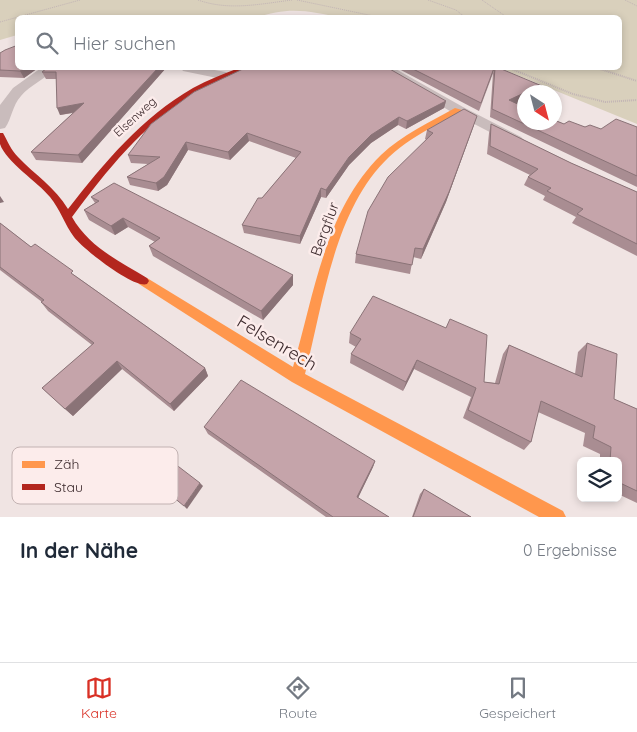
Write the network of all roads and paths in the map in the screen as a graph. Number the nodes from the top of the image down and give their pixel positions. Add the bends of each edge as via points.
1 (80, 0) edge
2 (198, 0) edge
3 (292, 0) edge
4 (297, 0) edge
5 (428, 0) edge
6 (482, 0) edge
7 (625, 0) edge
8 (637, 6) edge
9 (22, 15) edge
10 (369, 15) edge
11 (462, 15) edge
12 (503, 15) edge
13 (15, 17) edge
14 (0, 22) edge
15 (45, 70) edge
16 (197, 70) edge
17 (237, 70) edge
18 (389, 70) edge
19 (513, 70) edge
20 (603, 70) edge
21 (222, 75) junction
22 (637, 81) edge
23 (637, 100) edge
24 (458, 110) junction
25 (0, 125) edge
26 (0, 135) edge
27 (530, 146) edge
28 (68, 216) junction
29 (297, 377) junction
30 (558, 517) edge

1 - 9 path
2 - 3 path via 210,6 228,8
4 - 10 path
5 - 11 path
6 - 12 path
7 - 8 path
13 - 14 path
15 - 25 street via 8,101
16 - 21 street
17 - 21 street, Elsenweg
18 - 24 street
19 - 23 path via 573,94 605,102
20 - 22 path
21 - 28 street, Elsenweg via 179,97 154,116 120,148
24 - 27 street
24 - 29 street, Bergflur via 412,135 384,157 362,183 342,217
26 - 28 street, Felsenrech via 12,157 54,195
28 - 29 street, Felsenrech via 79,236 95,251
29 - 30 street, Felsenrech

